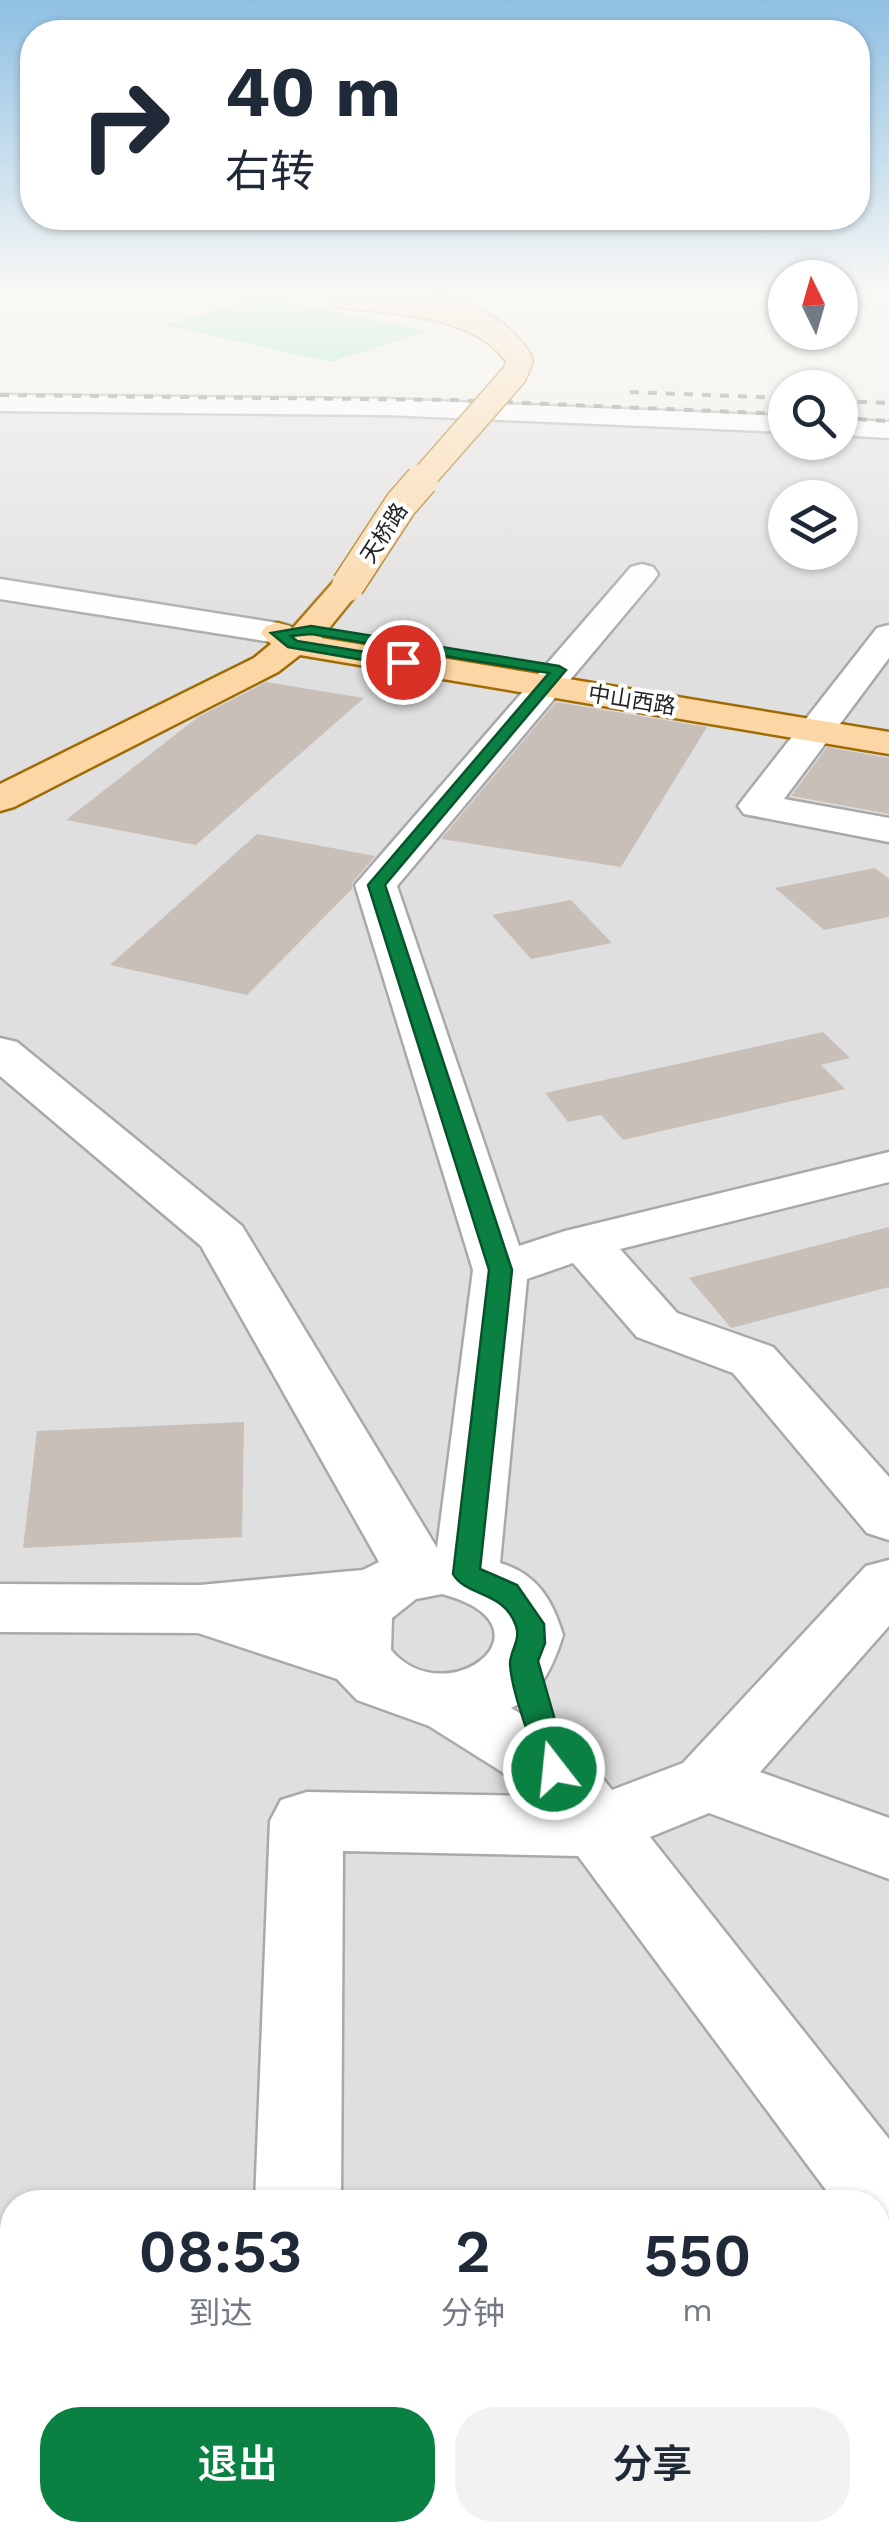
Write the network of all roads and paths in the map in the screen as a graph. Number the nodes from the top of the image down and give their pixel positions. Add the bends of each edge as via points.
1 (480, 414) edge
2 (552, 414) edge
3 (768, 423) edge
4 (858, 428) edge
5 (889, 430) edge
6 (642, 574) dead end
7 (0, 589) edge
8 (889, 635) edge
9 (294, 636) junction
10 (553, 678) junction
11 (822, 722) junction
12 (889, 724) edge
13 (889, 742) edge
14 (0, 780) edge
15 (0, 799) edge
16 (889, 830) edge
17 (0, 1052) edge
18 (889, 1167) edge
19 (584, 1242) junction
20 (500, 1270) junction
21 (889, 1518) edge
22 (420, 1580) junction
23 (889, 1583) edge
24 (0, 1608) edge
25 (200, 1608) junction
26 (524, 1661) junction
27 (360, 1662) junction
28 (442, 1700) junction
29 (708, 1782) junction
30 (576, 1798) junction
31 (889, 1849) edge
32 (298, 2190) edge
33 (877, 2190) edge

1 - 9 main road, 天桥路, bridge via 388,520 348,586
2 - 3 street
4 - 5 street
6 - 10 street
7 - 9 street
8 - 11 street
9 - 10 main road, 中山西路
9 - 14 main road, 天桥路
9 - 15 main road, 天桥路 via 266,665
10 - 11 main road, 中山西路
10 - 20 street via 376,885
11 - 12 main road, 中山西路
11 - 13 main road, 中山西路
11 - 16 street via 758,806
17 - 22 street via 223,1237
18 - 19 street
19 - 20 street
19 - 21 street via 657,1326 753,1360
20 - 22 street
22 - 25 street
22 - 26 street via 489,1581 522,1607 530,1624
22 - 27 street via 362,1607 354,1643
23 - 29 street
24 - 25 street
25 - 27 street
26 - 28 street via 492,1690
26 - 30 street
27 - 28 street via 393,1690
28 - 30 street
29 - 30 street
29 - 31 street
30 - 32 street via 306,1821
30 - 33 street

